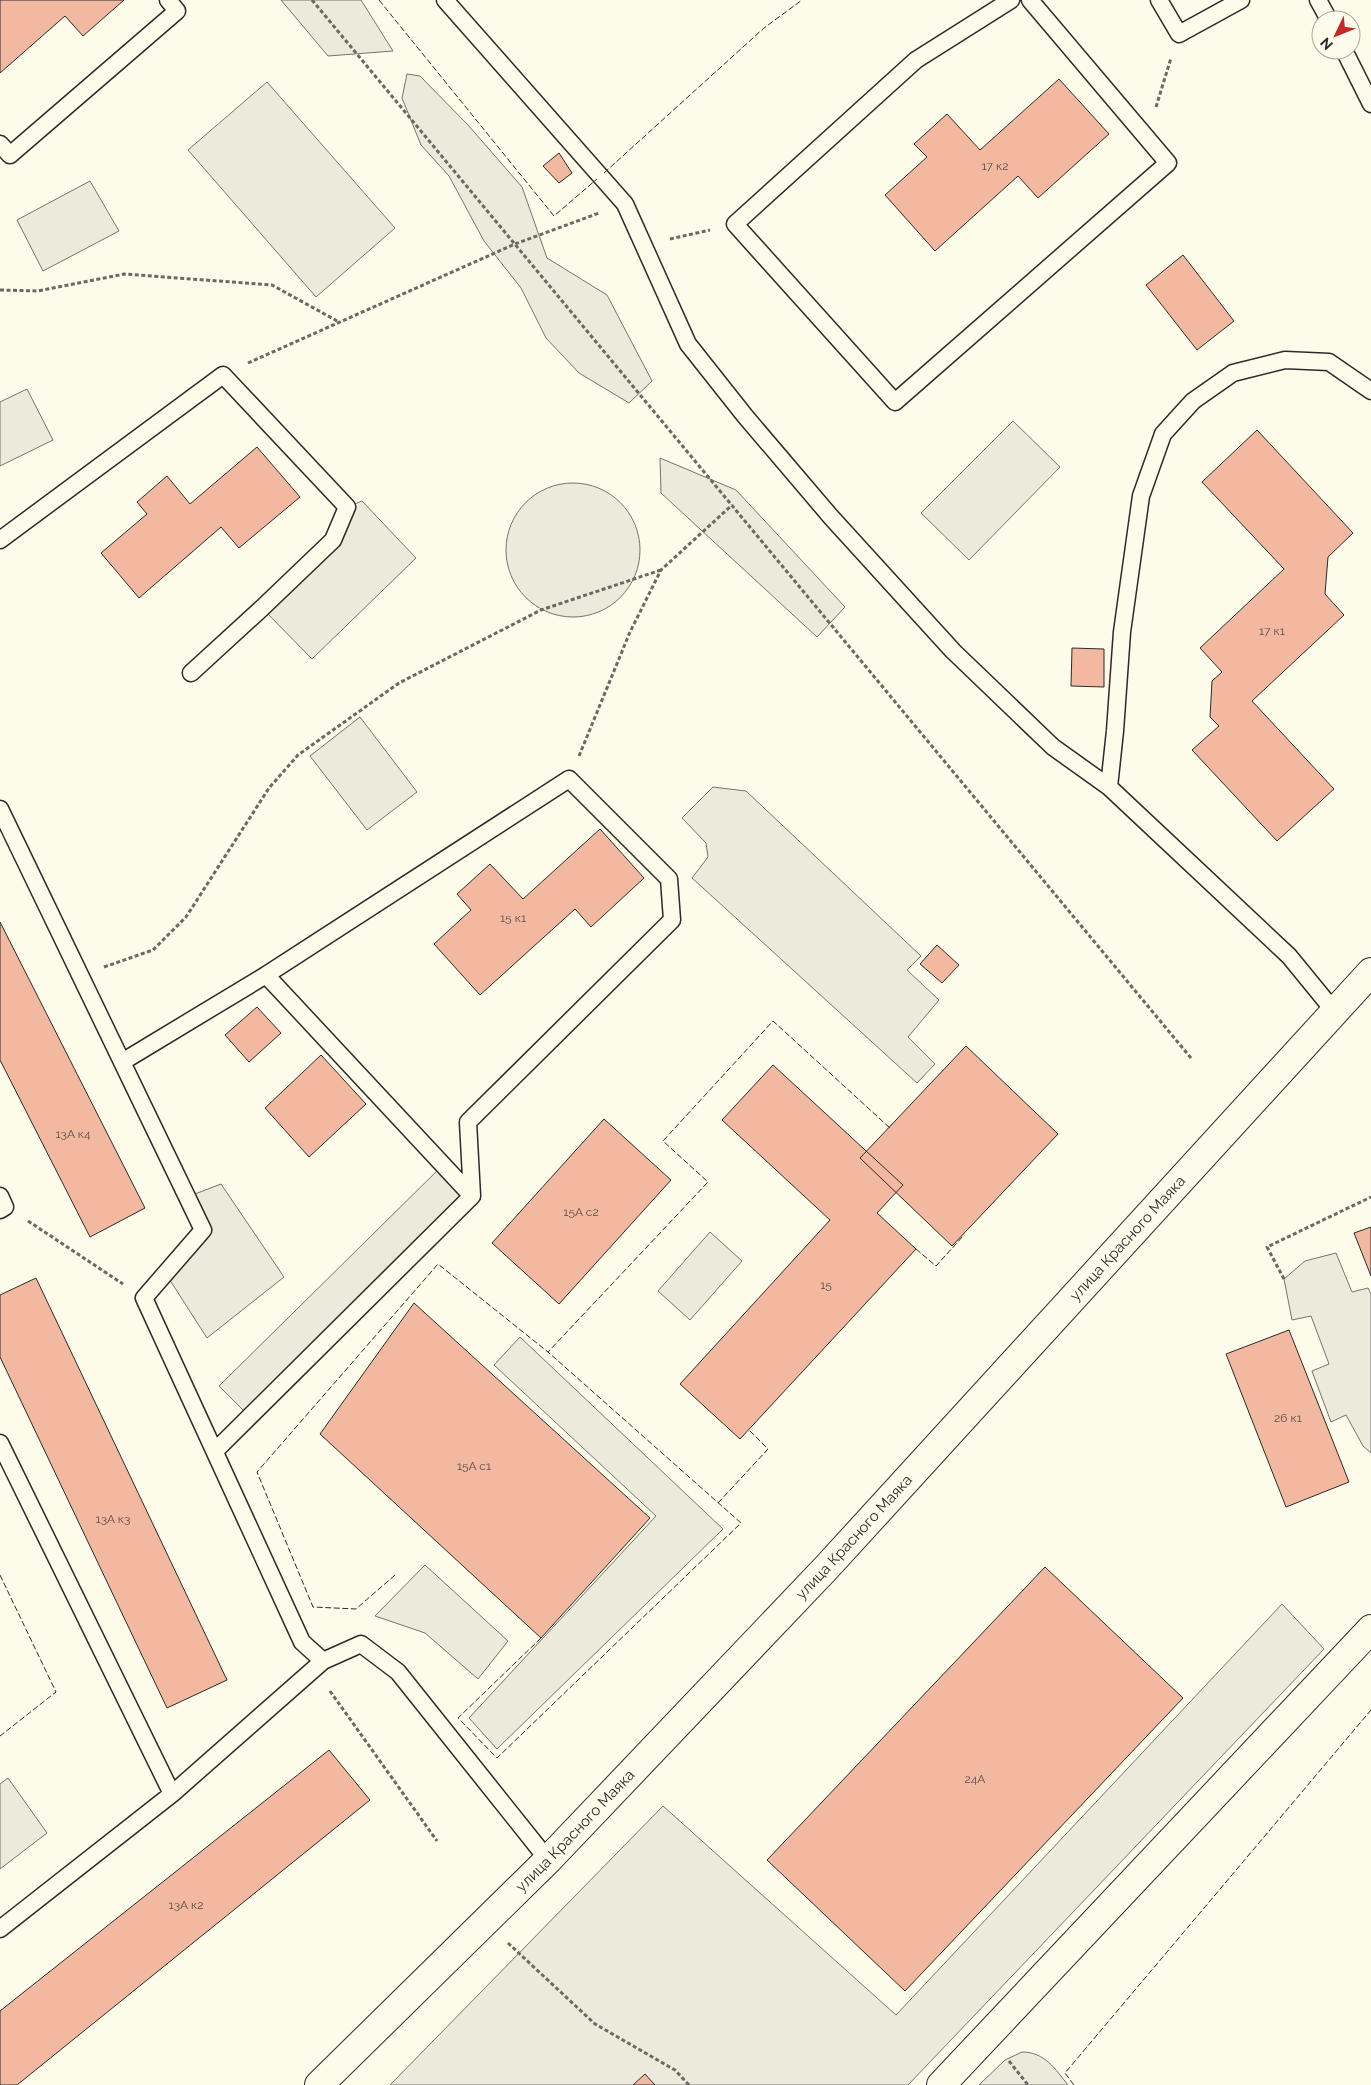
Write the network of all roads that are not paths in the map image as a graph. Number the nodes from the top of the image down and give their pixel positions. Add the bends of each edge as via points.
1 (168, 0) edge
2 (445, 0) edge
3 (1011, 0) edge
4 (1030, 0) edge
5 (1159, 0) edge
6 (1241, 0) edge
7 (1349, 60) edge
8 (1371, 104) edge
9 (0, 144) edge
10 (1371, 391) edge
11 (0, 540) edge
12 (191, 672) dead end
13 (1109, 786) junction
14 (0, 809) edge
15 (1371, 972) edge
16 (266, 975) junction
17 (1334, 1011) junction
18 (122, 1062) junction
19 (472, 1196) junction
20 (0, 1443) edge
21 (214, 1451) junction
22 (1371, 1629) edge
23 (318, 1665) junction
24 (172, 1794) junction
25 (548, 1860) junction
26 (0, 1929) edge
27 (319, 2085) edge
28 (941, 2085) edge

1 - 9 lane via 178,11 10,155
2 - 13 lane via 625,204 688,344 818,503 952,651 1053,747
3 - 4 lane via 916,60 735,224 896,402 1168,163
5 - 6 lane via 1179,34
7 - 8 lane
10 - 13 lane via 1329,362 1284,360 1233,373 1193,400 1164,434 1141,496 1122,632
11 - 12 lane via 222,375 346,507 333,540
13 - 17 lane via 1288,956
14 - 18 lane
15 - 17 street, улица Красного Маяка
16 - 18 lane
16 - 19 lane
16 - 19 lane via 569,780 669,879 672,920 468,1122
17 - 25 street, улица Красного Маяка via 827,1567
18 - 21 lane via 203,1230 144,1298
19 - 21 lane
20 - 24 lane
21 - 23 lane via 302,1642
22 - 28 street
23 - 24 lane
23 - 25 lane via 361,1644 398,1672
24 - 26 lane
25 - 27 street, улица Красного Маяка

